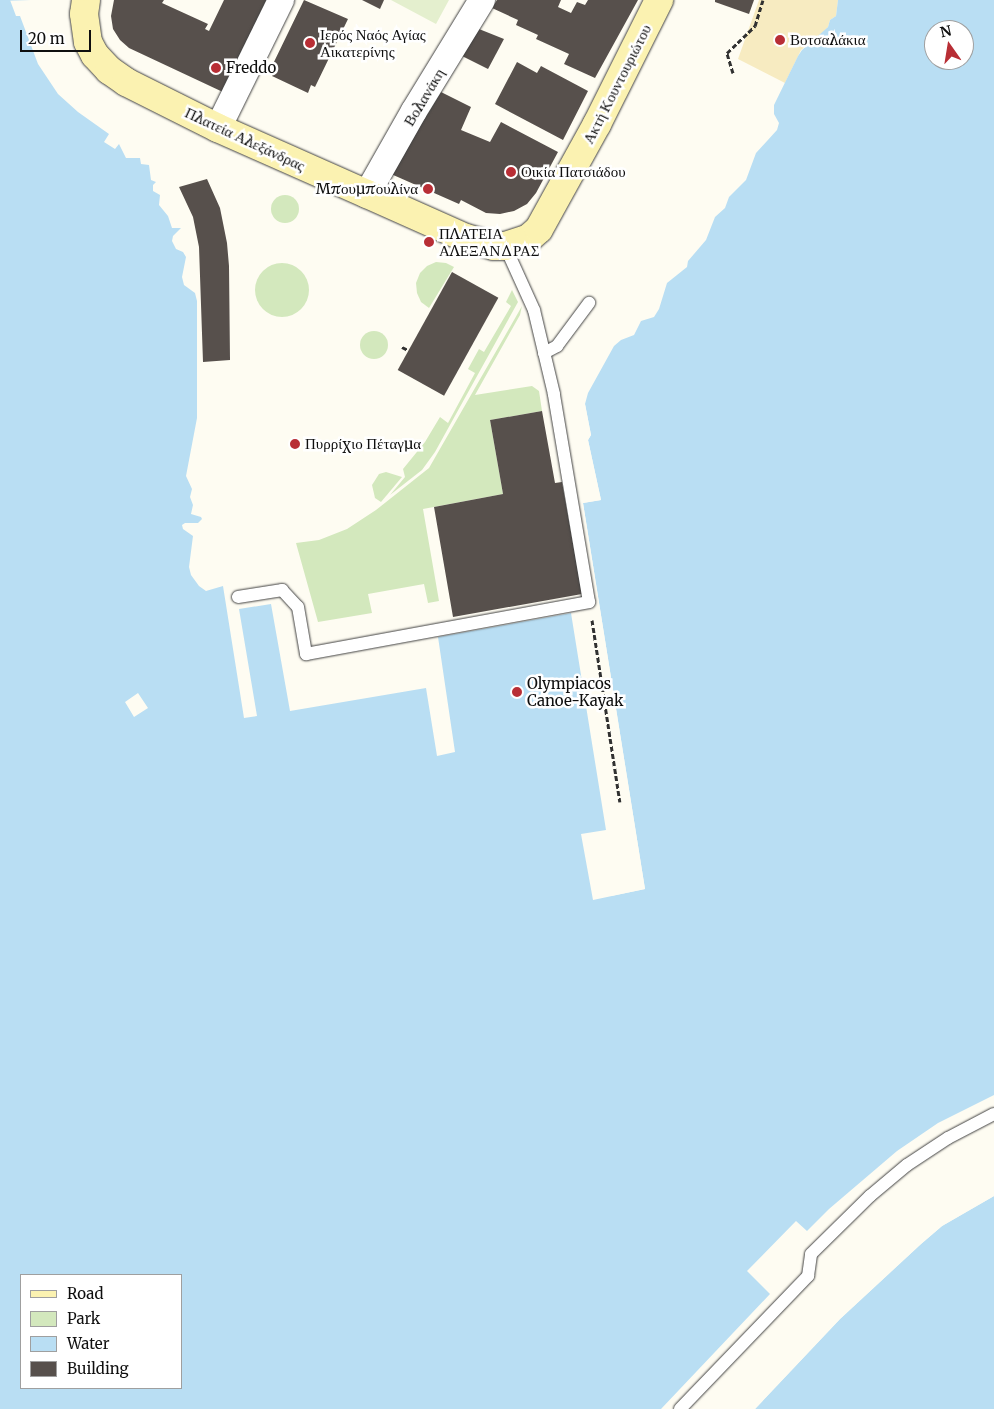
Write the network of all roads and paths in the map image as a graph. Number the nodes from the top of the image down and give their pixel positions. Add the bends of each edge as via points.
1 (86, 0) edge
2 (280, 0) edge
3 (482, 0) edge
4 (659, 0) edge
5 (763, 0) edge
6 (733, 73) dead end
7 (218, 128) junction
8 (367, 194) junction
9 (545, 220) joint
10 (505, 246) junction
11 (589, 303) dead end
12 (402, 347) dead end
13 (408, 350) dead end
14 (544, 353) junction
15 (238, 597) dead end
16 (589, 602) junction
17 (620, 802) dead end
18 (994, 1114) edge
19 (680, 1409) edge

1 - 7 main road, Πλατεία Αλεξάνδρας via 84,14 88,42 109,70 126,82
2 - 7 street
3 - 8 street, Βολανάκη
4 - 9 main road, Ακτή Κουντουριώτου via 598,124
5 - 6 path via 755,26 727,53
7 - 8 main road, Πλατεία Αλεξάνδρας
8 - 10 main road, Πλατεία Αλεξάνδρας via 466,238
9 - 10 main road, Πλατεία Αλεξάνδρας via 529,238
10 - 14 lane via 531,298
11 - 14 lane via 557,346
12 - 13 path
14 - 16 lane via 554,394
15 - 16 lane via 282,590 298,607 306,654
16 - 17 path
18 - 19 lane via 948,1138 907,1165 870,1196 811,1254 808,1276

